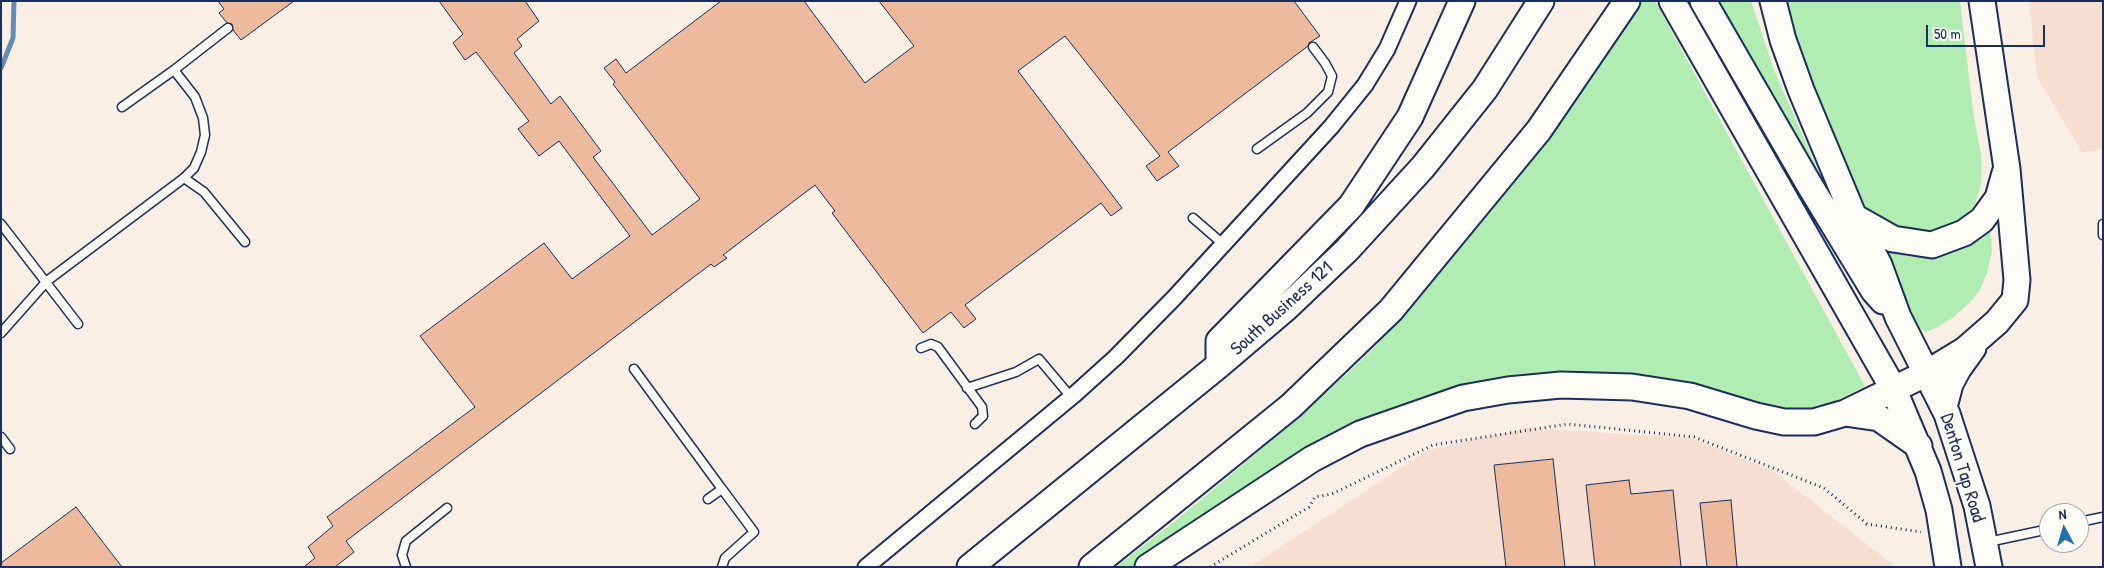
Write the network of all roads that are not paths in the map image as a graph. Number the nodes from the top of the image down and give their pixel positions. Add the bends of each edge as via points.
1 (1408, 1) edge
2 (1462, 1) edge
3 (1542, 1) edge
4 (1627, 1) edge
5 (1672, 1) edge
6 (1773, 1) edge
7 (1982, 1) edge
8 (1705, 6) edge
9 (228, 28) dead end
10 (1312, 46) dead end
11 (174, 70) junction
12 (122, 107) dead end
13 (1257, 149) dead end
14 (2007, 169) junction
15 (184, 178) junction
16 (1854, 217) junction
17 (1193, 218) dead end
18 (1, 224) edge
19 (2103, 224) edge
20 (2103, 235) edge
21 (245, 242) dead end
22 (1223, 244) junction
23 (47, 281) junction
24 (1898, 317) junction
25 (78, 324) dead end
26 (1, 334) edge
27 (1981, 336) junction
28 (921, 348) dead end
29 (1219, 365) junction
30 (634, 369) dead end
31 (1927, 372) junction
32 (967, 388) junction
33 (1893, 388) junction
34 (1071, 397) junction
35 (1944, 407) junction
36 (1845, 413) junction
37 (975, 424) dead end
38 (1, 437) edge
39 (1918, 446) junction
40 (10, 449) dead end
41 (722, 488) junction
42 (708, 499) dead end
43 (447, 508) dead end
44 (2103, 517) edge
45 (2089, 520) edge
46 (2039, 533) edge
47 (1986, 555) edge
48 (406, 567) edge
49 (722, 567) edge
50 (866, 567) edge
51 (970, 567) edge
52 (1092, 567) edge
53 (1148, 567) edge
54 (1948, 567) edge

1 - 22 street via 1387,49 1365,85 1331,127
2 - 29 main road via 1410,117 1362,190 1351,206 1219,341
3 - 29 main road, South Business 121 via 1485,89 1423,167 1347,250
4 - 52 main road via 1539,130 1391,310 1291,406
5 - 33 main road, Denton Tap Road
6 - 16 main road via 1801,90
7 - 14 main road
8 - 24 main road via 1874,292
9 - 11 lane
10 - 13 lane via 1330,70 1332,76 1328,92 1306,113
11 - 12 lane
11 - 15 lane via 194,97 203,118 205,135 194,168
14 - 16 main road via 1998,198 1982,220 1964,233 1932,245 1893,239
14 - 27 main road via 2017,280 2015,300
15 - 21 lane via 204,192
15 - 23 lane
16 - 24 main road via 1879,265
17 - 22 lane
18 - 23 lane
19 - 20 lane
22 - 34 street via 1136,337
23 - 25 lane
23 - 26 lane
24 - 31 main road, Denton Tap Road
27 - 31 main road via 1965,350
27 - 35 main road via 1950,384
28 - 32 lane via 932,344 938,347
29 - 51 main road, South Business 121
30 - 41 lane
31 - 33 main road
31 - 35 main road, Denton Tap Road
32 - 34 lane via 1016,372 1039,358
32 - 37 lane via 984,412
33 - 36 main road
33 - 39 main road, Denton Tap Road
34 - 50 street
35 - 47 main road, Denton Tap Road via 1977,506
36 - 39 main road via 1879,418
36 - 53 main road via 1814,422 1784,422 1690,396 1632,387 1562,385 1463,398 1360,434 1320,455
38 - 40 lane
39 - 54 main road, Denton Tap Road via 1939,510
41 - 42 lane
41 - 49 lane via 754,532 725,558
43 - 48 lane via 406,541 402,554
44 - 45 lane
46 - 47 lane

